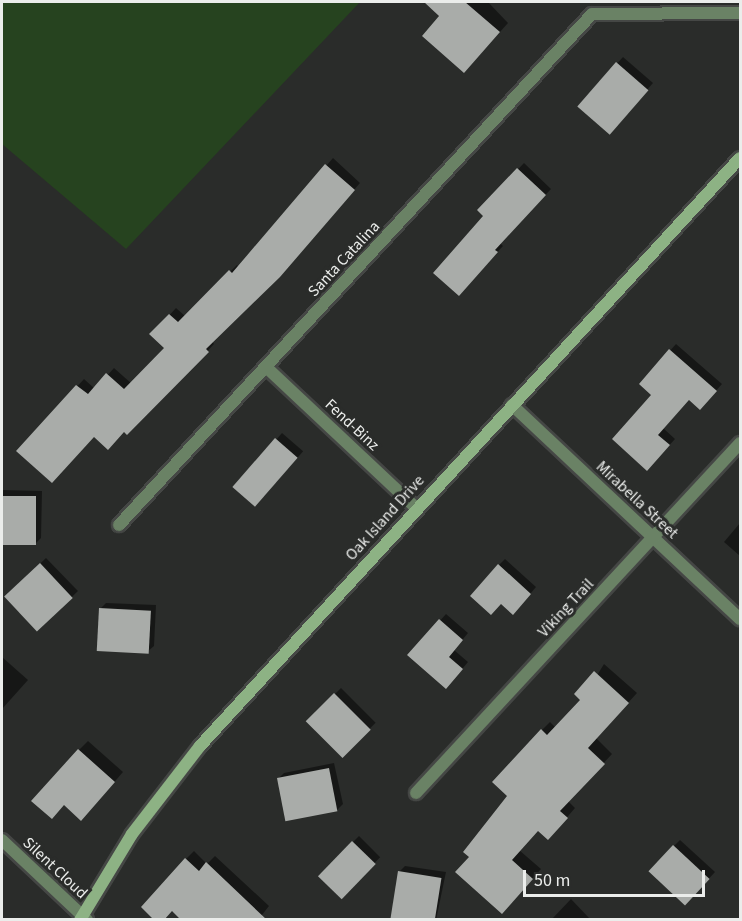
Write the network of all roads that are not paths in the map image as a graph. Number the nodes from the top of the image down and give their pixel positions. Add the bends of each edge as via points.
1 (741, 13) edge
2 (741, 159) edge
3 (266, 367) junction
4 (512, 405) junction
5 (741, 443) edge
6 (416, 508) junction
7 (119, 525) dead end
8 (654, 538) junction
9 (741, 619) edge
10 (416, 794) dead end
11 (2, 840) edge
12 (83, 918) edge

1 - 3 street, Santa Catalina via 592,14
2 - 4 street, Oak Island Drive
3 - 6 street, Fend-Binz
3 - 7 street, Santa Catalina
4 - 6 street, Oak Island Drive
4 - 8 street, Mirabella Street
5 - 8 street, Viking Trail
6 - 12 street, Oak Island Drive via 187,762 132,834
8 - 9 street, Mirabella Street
8 - 10 street, Viking Trail
11 - 12 street, Silent Cloud

